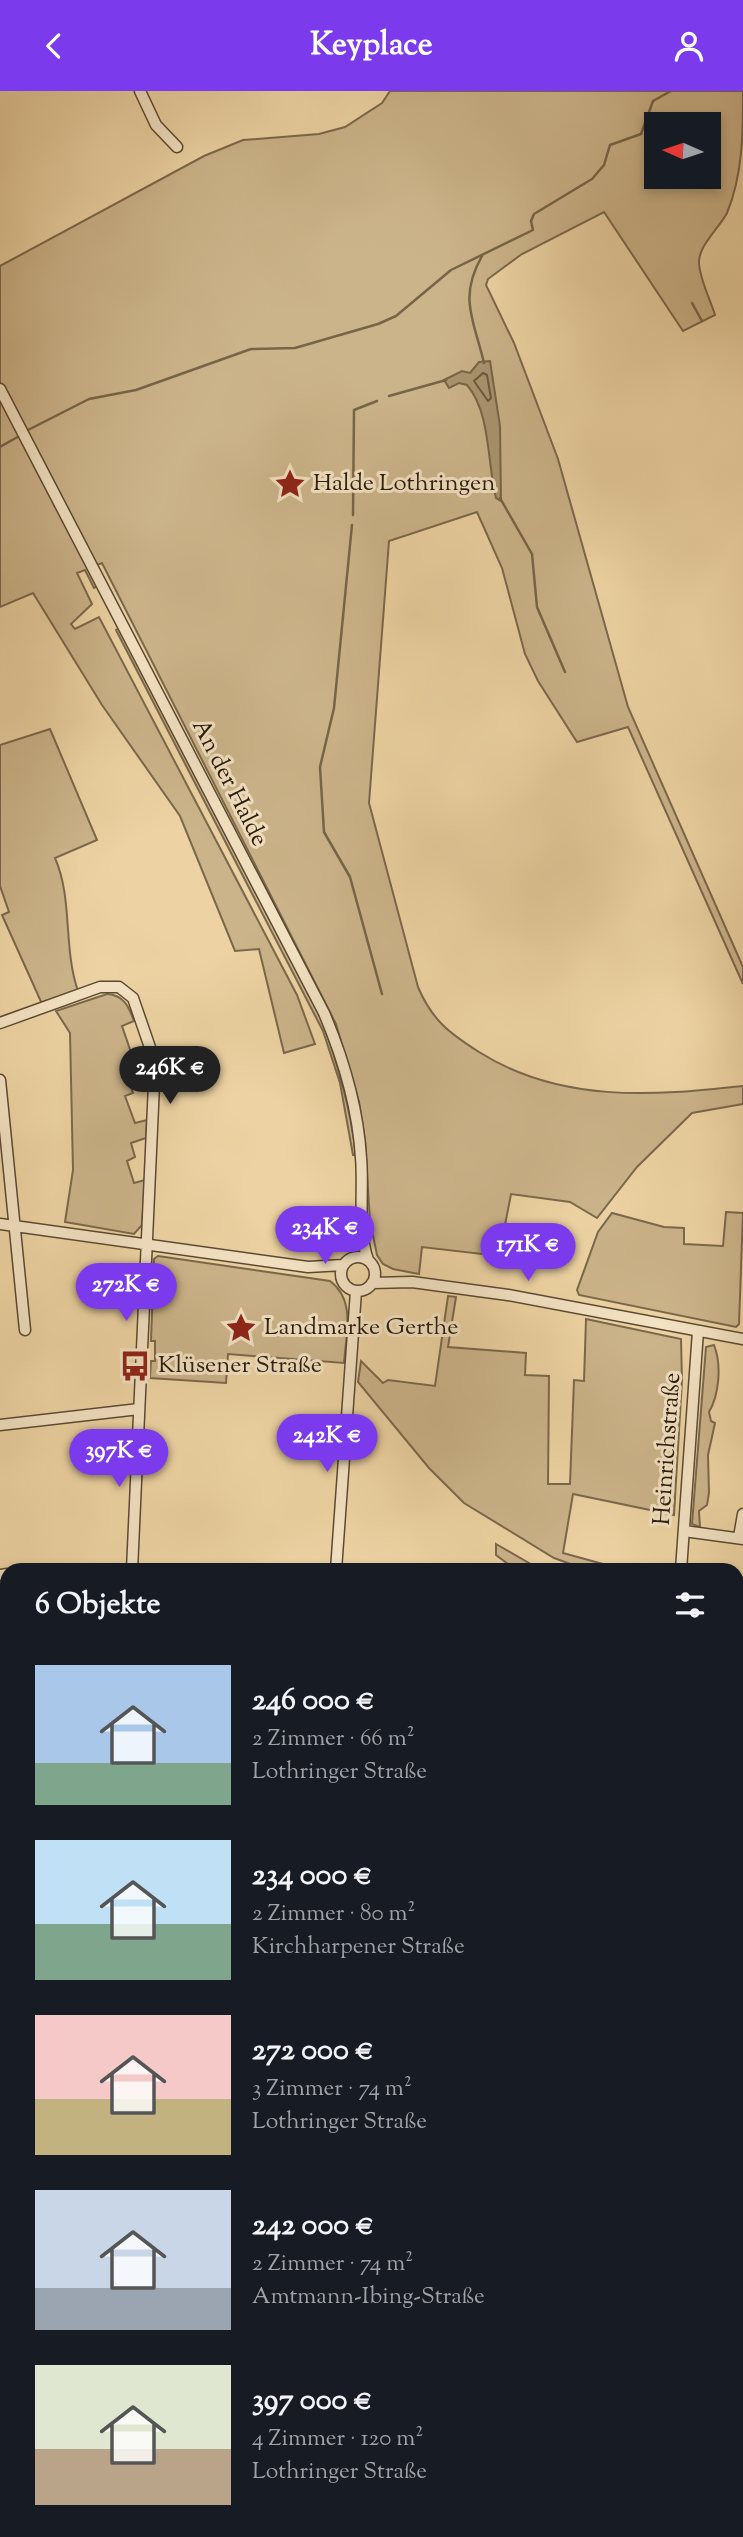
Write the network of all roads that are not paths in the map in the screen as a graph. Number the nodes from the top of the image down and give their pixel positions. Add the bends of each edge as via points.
1 (140, 91) edge
2 (177, 147) dead end
3 (0, 389) edge
4 (0, 1023) edge
5 (0, 1080) edge
6 (362, 1215) junction
7 (0, 1224) edge
8 (14, 1226) junction
9 (148, 1245) junction
10 (346, 1262) junction
11 (371, 1263) junction
12 (308, 1267) junction
13 (342, 1280) junction
14 (412, 1282) junction
15 (372, 1283) junction
16 (356, 1291) junction
17 (25, 1330) dead end
18 (698, 1331) junction
19 (743, 1339) edge
20 (139, 1409) junction
21 (0, 1425) edge
22 (743, 1514) edge
23 (684, 1531) junction
24 (741, 1538) edge
25 (132, 1563) edge
26 (337, 1563) edge
27 (682, 1563) edge

1 - 2 street via 156,125
3 - 6 street, An der Halde via 324,1013 355,1111
4 - 9 street via 100,987 123,989 133,998 155,1062
5 - 8 street
6 - 10 street, An der Halde via 355,1247
6 - 11 street, An der Halde via 363,1241
7 - 8 street
8 - 9 street
8 - 17 street
9 - 12 street
9 - 20 street
10 - 11 street via 359,1256
10 - 12 street
10 - 13 street
11 - 14 street
11 - 15 street
12 - 13 street
13 - 16 street
14 - 15 street
14 - 18 street via 567,1305
15 - 16 street
16 - 26 street
18 - 19 street
18 - 23 street, Heinrichstraße
20 - 21 street
20 - 25 street
22 - 24 street
23 - 24 street
23 - 27 street, Heinrichstraße

